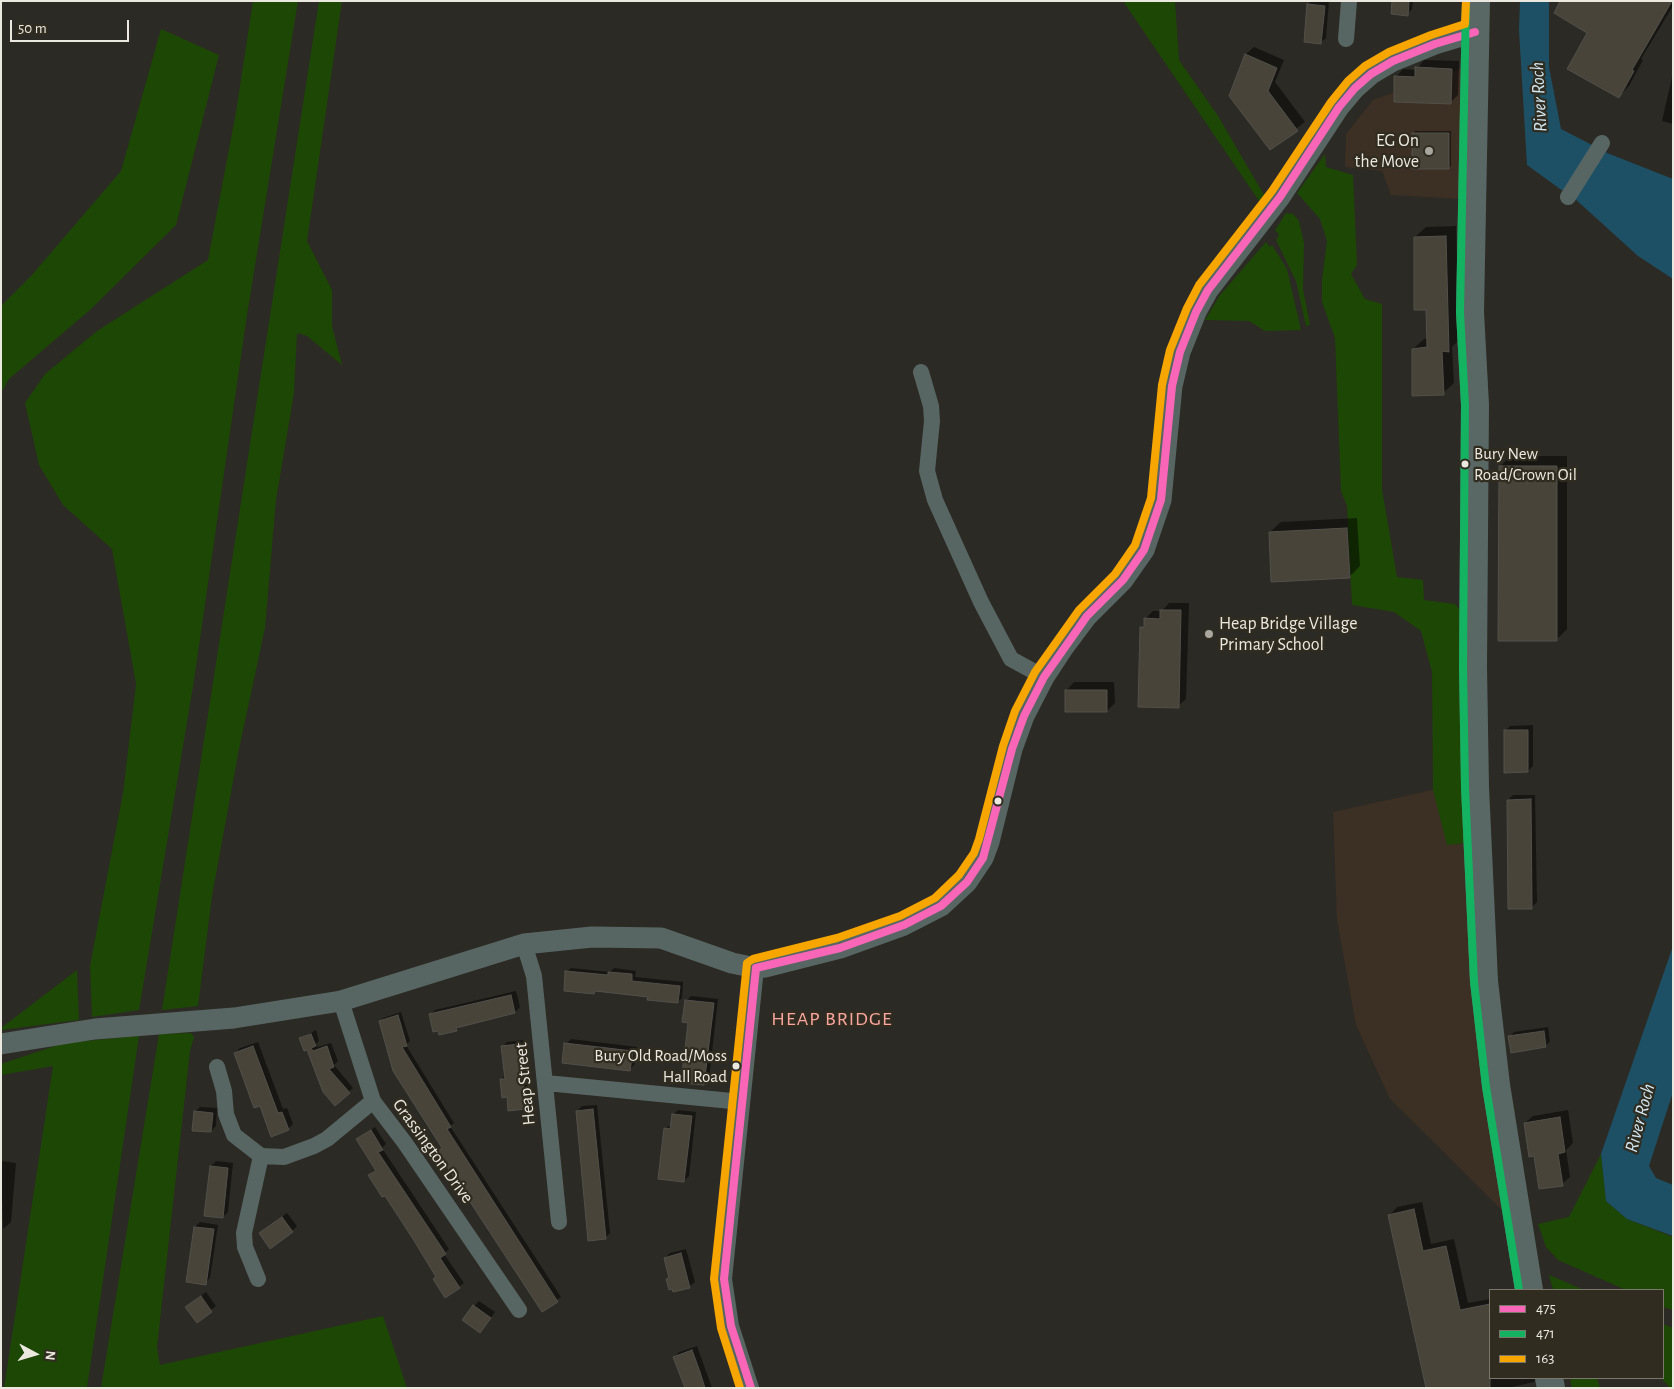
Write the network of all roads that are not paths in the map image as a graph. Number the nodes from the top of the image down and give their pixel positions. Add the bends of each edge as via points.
1 (1349, 1) edge
2 (1476, 1) edge
3 (1475, 32) junction
4 (1346, 39) dead end
5 (1602, 143) dead end
6 (1568, 197) dead end
7 (921, 372) dead end
8 (1044, 677) junction
9 (524, 944) junction
10 (756, 968) junction
11 (341, 1001) junction
12 (1, 1044) edge
13 (217, 1067) dead end
14 (546, 1083) junction
15 (372, 1101) junction
16 (742, 1102) junction
17 (261, 1156) junction
18 (558, 1222) dead end
19 (258, 1279) dead end
20 (1528, 1286) edge
21 (519, 1310) dead end
22 (751, 1388) edge

1 - 4 street
2 - 3 highway
3 - 8 street via 1393,61 1355,88 1280,197 1208,290 1180,352 1172,386 1161,500 1144,550 1123,580 1087,616
3 - 20 highway via 1470,294 1475,405 1475,787 1484,981 1496,1085
5 - 6 street
7 - 8 street via 931,406 927,471 935,500 1011,659
8 - 10 street via 1012,749 983,858 967,882 941,906 904,925 840,948
9 - 10 street via 592,937 661,938 732,964
9 - 11 street
9 - 14 street, Heap Street via 534,976
10 - 16 street
11 - 12 street via 234,1018 95,1029
11 - 15 street, Grassington Drive
13 - 17 street via 226,1114 234,1135
14 - 16 street
14 - 18 street, Heap Street
15 - 17 street via 314,1146 284,1157
15 - 21 street, Grassington Drive via 405,1143
16 - 22 street via 724,1278 731,1326
17 - 19 street via 244,1233 245,1247

